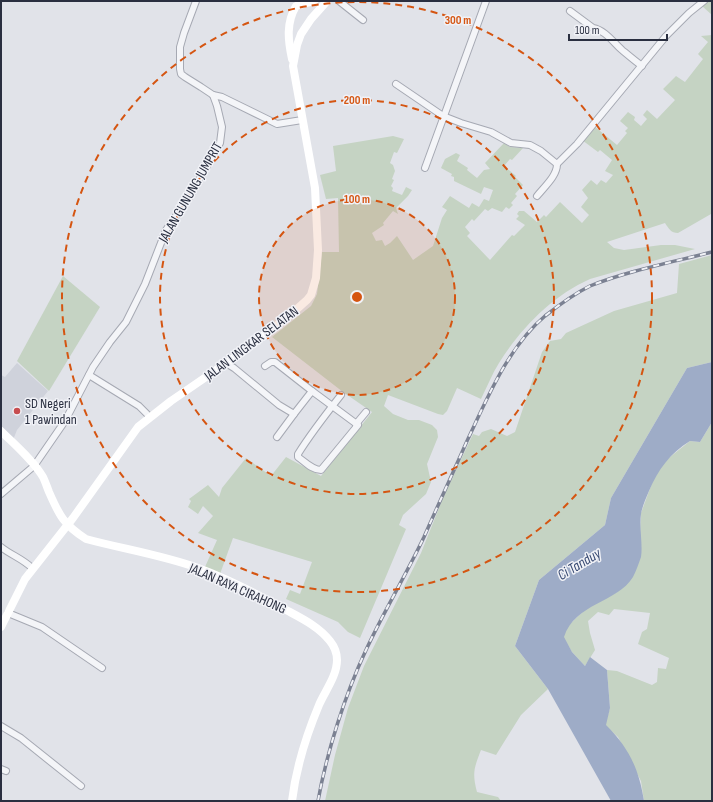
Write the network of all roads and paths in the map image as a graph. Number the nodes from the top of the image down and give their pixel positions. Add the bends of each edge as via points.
1 (196, 1) edge
2 (314, 1) edge
3 (327, 1) edge
4 (339, 1) edge
5 (486, 1) edge
6 (704, 1) edge
7 (570, 11) dead end
8 (363, 20) dead end
9 (293, 66) junction
10 (642, 66) junction
11 (396, 84) dead end
12 (213, 95) junction
13 (444, 116) junction
14 (302, 120) junction
15 (557, 164) junction
16 (425, 168) dead end
17 (537, 196) dead end
18 (226, 363) junction
19 (265, 366) dead end
20 (88, 375) junction
21 (312, 391) junction
22 (341, 395) dead end
23 (332, 406) junction
24 (366, 412) dead end
25 (294, 414) junction
26 (150, 417) junction
27 (356, 424) junction
28 (1, 431) edge
29 (277, 437) dead end
30 (34, 466) junction
31 (1, 494) edge
32 (67, 526) junction
33 (1, 547) edge
34 (32, 568) junction
35 (8, 613) junction
36 (1, 628) edge
37 (102, 668) dead end
38 (1, 726) edge
39 (81, 786) dead end
40 (292, 801) edge

1 - 12 street via 180,47 180,69 185,78
2 - 9 street via 296,6 291,15 289,41
3 - 9 street, JALAN LINGKAR SELATAN via 301,34
4 - 8 street
5 - 13 street
6 - 10 street via 666,36
7 - 10 street via 605,34
9 - 14 street, JALAN LINGKAR SELATAN
10 - 15 street via 577,144
11 - 13 street
12 - 14 street via 277,124
12 - 20 street, JALAN GUNUNG JUMPRIT via 222,127 220,143 188,199 166,230 145,284 126,322
13 - 15 street via 491,132 511,143 530,145
13 - 16 street
14 - 18 street, JALAN LINGKAR SELATAN via 315,188 318,250 313,289 307,300 289,316
15 - 17 street via 556,171
18 - 25 street via 279,406
18 - 26 street, JALAN LINGKAR SELATAN
19 - 21 street via 275,362
20 - 26 street via 139,406
20 - 30 street, JALAN GUNUNG JUMPRIT via 65,421
21 - 23 street
21 - 25 street
22 - 23 street
23 - 27 street
23 - 27 street via 298,454 298,457 312,468 321,470 352,434 358,425
24 - 27 street
25 - 29 street
26 - 32 street, JALAN LINGKAR SELATAN via 132,434
28 - 30 street, JALAN RAYA CIRAHONG
30 - 31 street, JALAN GUNUNG JUMPRIT
30 - 32 street, JALAN RAYA CIRAHONG via 43,477
32 - 34 street, JALAN LINGKAR SELATAN
32 - 40 street, JALAN RAYA CIRAHONG via 86,539 197,568 219,577 303,618 331,642 336,651 336,668 309,730
33 - 34 street
34 - 35 street, JALAN LINGKAR SELATAN
35 - 36 street, JALAN LINGKAR SELATAN
35 - 37 street via 42,627
38 - 39 street

